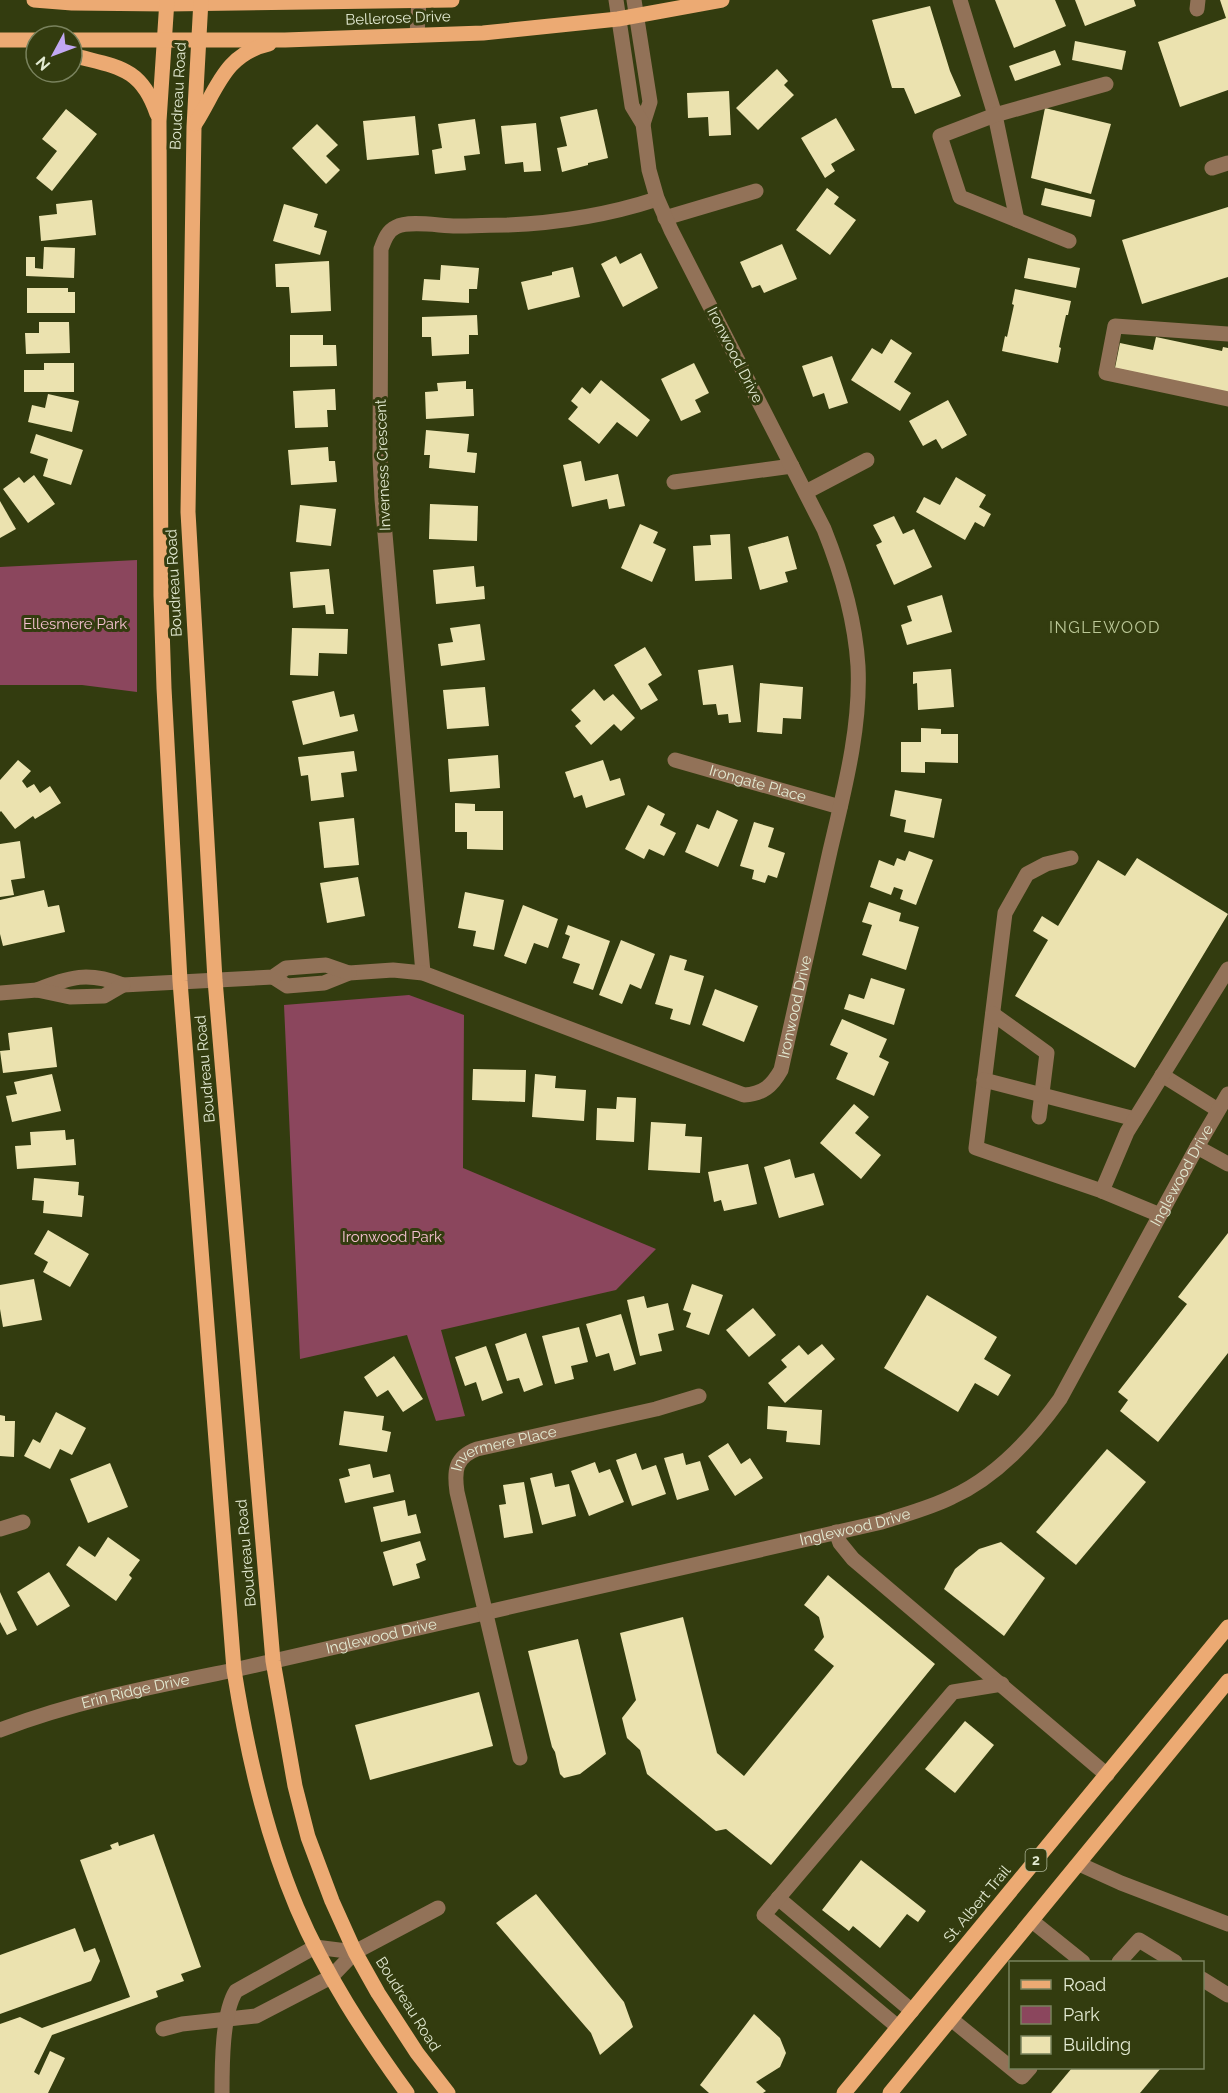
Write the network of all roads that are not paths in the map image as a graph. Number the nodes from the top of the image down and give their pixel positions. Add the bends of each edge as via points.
1 (34, 0) edge
2 (398, 0) edge
3 (418, 0) edge
4 (452, 0) edge
5 (616, 0) edge
6 (634, 0) edge
7 (722, 0) edge
8 (960, 0) edge
9 (201, 1) edge
10 (77, 2) edge
11 (167, 2) edge
12 (637, 16) junction
13 (618, 20) junction
14 (417, 35) junction
15 (166, 39) junction
16 (199, 39) junction
17 (6, 40) edge
18 (24, 40) edge
19 (84, 40) edge
20 (285, 40) junction
21 (24, 44) edge
22 (84, 59) edge
23 (1106, 84) dead end
24 (995, 115) junction
25 (159, 121) junction
26 (643, 124) junction
27 (194, 127) junction
28 (1228, 163) edge
29 (1212, 168) dead end
30 (756, 191) dead end
31 (657, 199) junction
32 (665, 218) junction
33 (1017, 220) junction
34 (1069, 241) dead end
35 (1228, 334) edge
36 (1228, 399) edge
37 (867, 460) dead end
38 (792, 466) junction
39 (674, 482) dead end
40 (806, 492) junction
41 (675, 760) dead end
42 (840, 807) junction
43 (1071, 858) dead end
44 (1228, 969) edge
45 (423, 972) junction
46 (215, 980) junction
47 (180, 981) junction
48 (0, 993) edge
49 (993, 1014) junction
50 (1162, 1075) junction
51 (984, 1080) junction
52 (1228, 1094) edge
53 (1041, 1095) junction
54 (1218, 1110) junction
55 (1040, 1117) dead end
56 (1135, 1119) junction
57 (1197, 1147) junction
58 (1228, 1164) edge
59 (1102, 1191) junction
60 (1160, 1215) junction
61 (699, 1396) dead end
62 (23, 1521) dead end
63 (0, 1529) edge
64 (836, 1532) junction
65 (486, 1613) junction
66 (1228, 1627) edge
67 (273, 1661) junction
68 (234, 1670) junction
69 (1228, 1681) edge
70 (1002, 1684) junction
71 (0, 1730) edge
72 (520, 1758) dead end
73 (1107, 1775) junction
74 (1079, 1864) junction
75 (778, 1898) junction
76 (438, 1908) dead end
77 (1032, 1921) junction
78 (1228, 1924) edge
79 (315, 1947) junction
80 (355, 1952) junction
81 (1082, 1961) edge
82 (1120, 1961) edge
83 (1173, 1961) edge
84 (331, 1977) junction
85 (1204, 1980) edge
86 (1228, 1995) edge
87 (912, 2010) junction
88 (226, 2018) junction
89 (951, 2019) junction
90 (898, 2027) junction
91 (163, 2030) dead end
92 (1009, 2066) edge
93 (1012, 2069) edge
94 (1028, 2069) edge
95 (222, 2093) edge
96 (407, 2093) edge
97 (448, 2093) edge
98 (844, 2093) edge
99 (890, 2093) edge

1 - 10 main road, Bellerose Drive
2 - 3 main road, Bellerose Drive
2 - 9 main road, Bellerose Drive
3 - 4 main road, Bellerose Drive
3 - 14 street
5 - 13 street, Ironwood Drive
6 - 12 street, Ironwood Drive
7 - 12 main road, Bellerose Drive
8 - 24 street
9 - 11 main road, Bellerose Drive
9 - 16 main road, Boudreau Road
10 - 11 main road, Bellerose Drive
11 - 15 main road, Boudreau Road
12 - 13 main road, Bellerose Drive
12 - 26 street, Ironwood Drive via 650,102
13 - 14 main road, Bellerose Drive via 520,31
13 - 26 street, Ironwood Drive via 632,106
14 - 20 main road, Bellerose Drive
15 - 16 main road, Bellerose Drive
15 - 19 main road, Bellerose Drive
15 - 25 main road, Boudreau Road
16 - 20 main road, Bellerose Drive
16 - 27 main road, Boudreau Road
17 - 18 main road
17 - 21 main road
20 - 27 main road via 259,46 238,57 225,70
22 - 25 main road via 123,70 144,85
23 - 24 street
24 - 33 street
24 - 33 street via 940,136 960,198
25 - 47 main road, Boudreau Road via 161,596
26 - 31 street, Ironwood Drive
27 - 46 main road, Boudreau Road via 188,512
28 - 29 street
30 - 32 street
31 - 32 street, Ironwood Drive
31 - 45 street, Inverness Crescent via 627,209 539,223 405,224 388,232 381,249 382,500
32 - 38 street, Ironwood Drive
33 - 34 street
35 - 36 street via 1115,326 1106,373
37 - 40 street
38 - 39 street
38 - 40 street, Ironwood Drive
40 - 42 street, Ironwood Drive via 840,569 855,637 858,669 854,737
41 - 42 street, Irongate Place
42 - 45 street, Ironwood Drive via 780,1070 770,1087 762,1092 734,1092
43 - 49 street via 1027,874 1005,913
44 - 50 street
45 - 46 street, Ironwood Drive via 349,973 324,983 287,986 273,977
46 - 47 street, Ironwood Drive
46 - 67 main road, Boudreau Road
47 - 48 street, Ironwood Drive via 123,985 104,996 70,997 37,990
47 - 68 main road, Boudreau Road
49 - 51 street
49 - 53 street via 1047,1053
50 - 54 street
50 - 56 street
51 - 53 street
51 - 59 street via 976,1148
52 - 54 street, Inglewood Drive
53 - 55 street
53 - 56 street
54 - 57 street, Inglewood Drive
56 - 59 street
57 - 58 street
57 - 60 street, Inglewood Drive
59 - 60 street
60 - 64 street, Inglewood Drive via 1060,1399 1022,1446 954,1496 882,1522
61 - 65 street, Invermere Place via 656,1410 463,1455 455,1473 457,1492
62 - 63 street
64 - 65 street, Inglewood Drive
64 - 70 street via 853,1558
65 - 67 street, Inglewood Drive
65 - 72 street
66 - 73 main road, St. Albert Trail / 2
67 - 68 street, Erin Ridge Drive
67 - 80 main road, Boudreau Road via 308,1837
68 - 71 street, Erin Ridge Drive via 78,1704
68 - 79 main road, Boudreau Road via 266,1821
69 - 74 main road, 2
70 - 73 street
70 - 75 street via 953,1692
73 - 87 main road, St. Albert Trail / 2
74 - 77 main road, 2
74 - 78 street
75 - 87 street
75 - 90 street via 764,1916
76 - 80 street
77 - 81 street
77 - 89 main road, 2
79 - 80 street
79 - 84 main road, Boudreau Road
79 - 88 street via 236,1991
80 - 84 street
80 - 97 main road, Boudreau Road via 398,2025
82 - 83 street via 1139,1940
84 - 88 street via 256,2016
84 - 96 main road, Boudreau Road
85 - 86 street
87 - 90 main road, St. Albert Trail / 2
88 - 91 street
88 - 95 street
89 - 92 street
89 - 99 main road, 2
90 - 98 main road, St. Albert Trail / 2
93 - 94 street via 1022,2077

